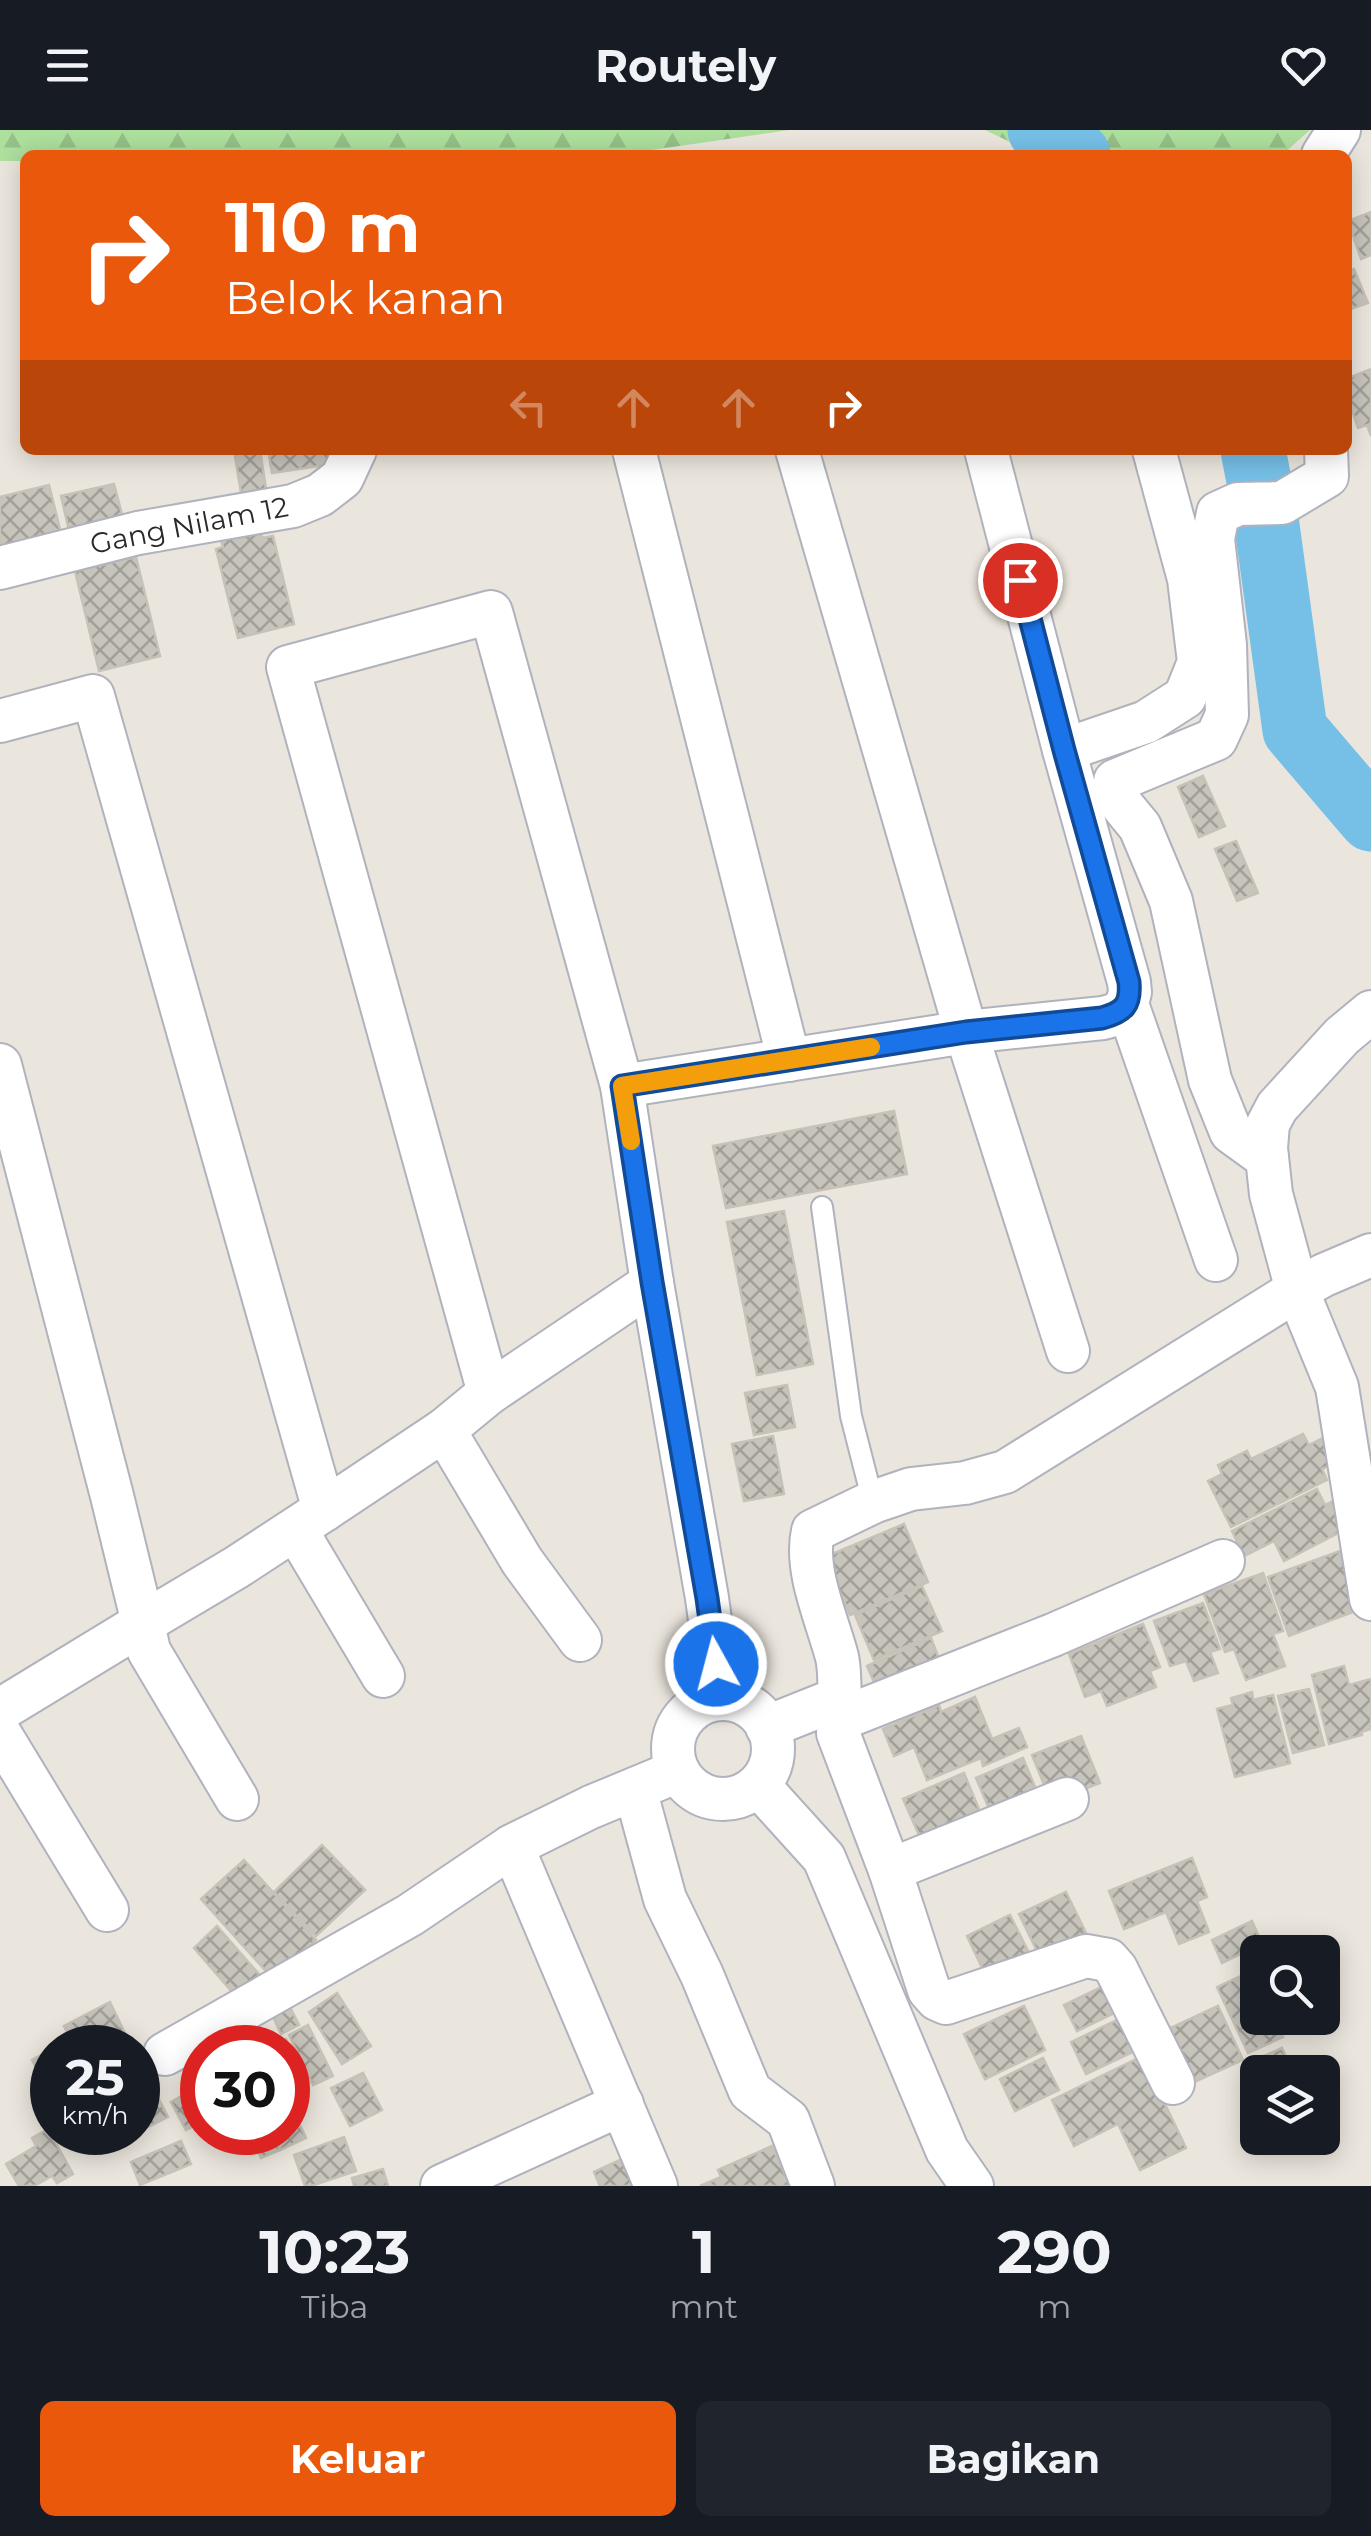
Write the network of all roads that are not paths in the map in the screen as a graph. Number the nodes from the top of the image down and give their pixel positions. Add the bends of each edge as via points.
1 (353, 455) edge
2 (635, 455) edge
3 (798, 455) edge
4 (987, 455) edge
5 (1155, 455) edge
6 (1326, 455) edge
7 (0, 568) edge
8 (0, 721) edge
9 (1064, 750) junction
10 (1127, 1004) junction
11 (1371, 1012) edge
12 (966, 1032) junction
13 (790, 1060) junction
14 (0, 1064) edge
15 (622, 1086) junction
16 (1267, 1158) junction
17 (822, 1207) dead end
18 (1371, 1256) edge
19 (1216, 1260) dead end
20 (652, 1282) junction
21 (1297, 1290) junction
22 (1068, 1350) dead end
23 (489, 1393) junction
24 (444, 1430) junction
25 (874, 1502) junction
26 (310, 1520) junction
27 (1223, 1561) dead end
28 (1371, 1599) edge
29 (143, 1623) junction
30 (580, 1640) dead end
31 (382, 1676) dead end
32 (715, 1699) junction
33 (839, 1709) junction
34 (0, 1710) edge
35 (768, 1726) junction
36 (0, 1734) edge
37 (678, 1771) junction
38 (758, 1784) junction
39 (634, 1790) junction
40 (237, 1799) dead end
41 (1067, 1799) dead end
42 (512, 1846) junction
43 (890, 1870) junction
44 (107, 1910) dead end
45 (164, 2054) dead end
46 (1173, 2083) dead end
47 (622, 2104) junction
48 (442, 2186) edge
49 (656, 2186) edge
50 (812, 2186) edge
51 (972, 2186) edge

1 - 7 street, Gang Nilam 12 via 342,478 293,506 138,532
2 - 13 street
3 - 12 street
4 - 9 street
5 - 9 street via 1189,580 1199,662 1185,697 1146,722
6 - 16 street via 1327,476 1282,503 1238,504 1218,513 1213,538 1226,645 1226,715 1216,739 1115,781 1116,799 1140,826 1171,900 1210,1080 1231,1132
8 - 26 street via 93,696
9 - 10 street via 1129,982
10 - 12 street via 1102,1018
10 - 19 street
11 - 16 street via 1277,1107 1268,1124
12 - 13 street
12 - 22 street
13 - 15 street
14 - 29 street
15 - 20 street
15 - 23 street via 492,612 288,667
16 - 21 street
17 - 25 lane via 851,1416
18 - 21 street
20 - 23 street
20 - 32 street via 707,1598
21 - 25 street via 1004,1472
21 - 28 street via 1337,1387
23 - 24 street
24 - 26 street
24 - 30 street via 522,1560
25 - 33 street via 813,1531 810,1544 838,1662
26 - 29 street
26 - 31 street
27 - 33 street via 1036,1642
29 - 34 street
29 - 40 street via 150,1652
32 - 35 street via 745,1704
32 - 37 street via 678,1726
33 - 35 street
33 - 43 street via 838,1732
35 - 38 street via 772,1757
36 - 44 street
37 - 38 street via 687,1784 715,1798 745,1794
37 - 39 street
38 - 51 street via 824,1858 948,2150
39 - 42 street
39 - 50 street via 665,1899 750,2091 788,2120
41 - 43 street
42 - 45 street via 410,1916
42 - 47 street
43 - 46 street via 937,1999 946,2003 1086,1956 1108,1960
47 - 48 street
47 - 49 street

